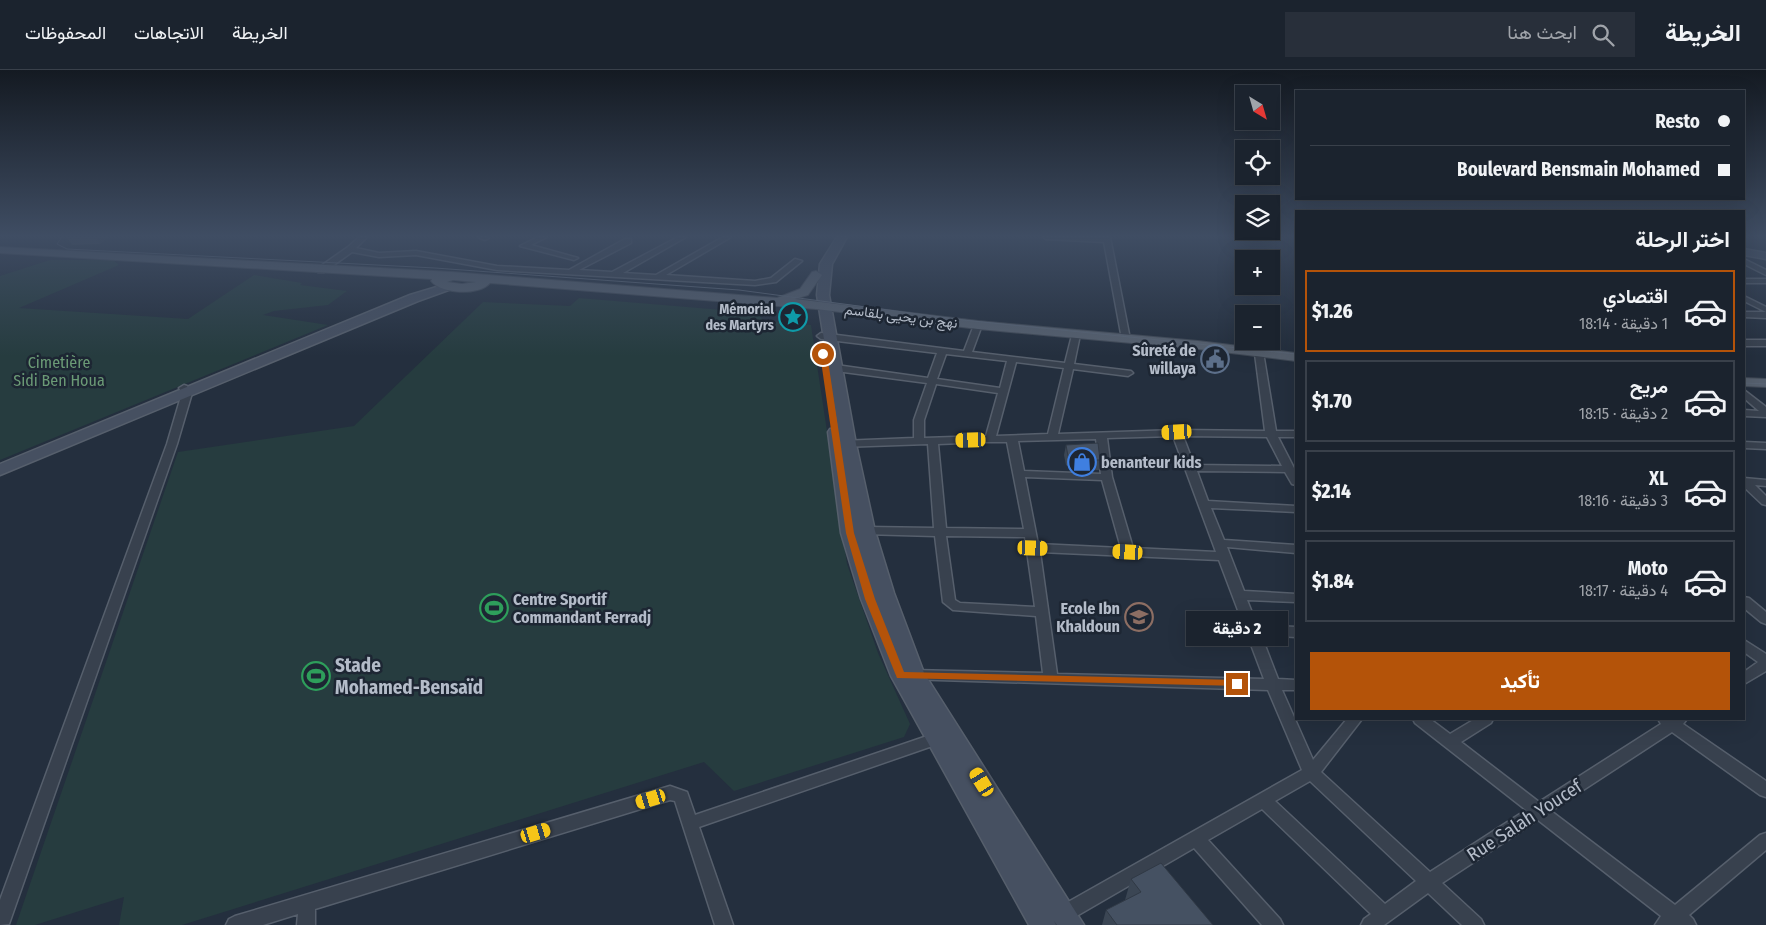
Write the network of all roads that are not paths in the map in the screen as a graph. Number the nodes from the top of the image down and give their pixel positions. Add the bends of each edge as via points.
1 (428, 277) edge
2 (658, 277) edge
3 (776, 277) edge
4 (815, 277) edge
5 (816, 277) edge
6 (824, 277) edge
7 (1114, 277) edge
8 (1745, 281) edge
9 (1766, 281) edge
10 (443, 282) junction
11 (1745, 299) edge
12 (772, 301) junction
13 (1766, 310) edge
14 (1745, 315) edge
15 (1766, 315) edge
16 (823, 321) junction
17 (978, 325) junction
18 (1076, 335) junction
19 (1126, 339) junction
20 (1745, 342) edge
21 (1766, 343) edge
22 (942, 351) junction
23 (967, 354) junction
24 (1260, 354) junction
25 (1295, 358) edge
26 (1012, 360) junction
27 (1069, 366) junction
28 (836, 368) junction
29 (1128, 373) dead end
30 (933, 381) junction
31 (1745, 382) edge
32 (1766, 383) edge
33 (185, 391) junction
34 (1004, 391) junction
35 (1745, 394) edge
36 (1745, 413) edge
37 (1766, 413) edge
38 (1177, 432) junction
39 (1271, 434) junction
40 (1295, 434) edge
41 (1101, 436) junction
42 (1052, 438) junction
43 (1012, 439) junction
44 (990, 440) junction
45 (919, 442) junction
46 (933, 442) junction
47 (842, 444) junction
48 (1745, 445) edge
49 (1766, 446) edge
50 (0, 464) edge
51 (1189, 468) junction
52 (1288, 469) junction
53 (0, 470) edge
54 (1018, 474) junction
55 (1107, 477) junction
56 (1295, 480) edge
57 (1745, 481) edge
58 (1745, 482) edge
59 (1766, 483) edge
60 (1766, 502) edge
61 (1203, 504) junction
62 (1295, 509) edge
63 (867, 531) junction
64 (940, 532) junction
65 (1029, 533) junction
66 (1218, 543) junction
67 (1033, 548) junction
68 (1295, 549) edge
69 (1128, 552) junction
70 (1223, 556) junction
71 (1238, 595) junction
72 (1295, 598) edge
73 (1747, 608) edge
74 (1042, 612) junction
75 (1766, 619) edge
76 (1253, 630) junction
77 (1295, 632) edge
78 (1745, 646) edge
79 (1766, 660) edge
80 (1766, 664) edge
81 (908, 675) junction
82 (1745, 677) edge
83 (1051, 679) junction
84 (1274, 685) junction
85 (1295, 686) edge
86 (1355, 720) edge
87 (1421, 720) edge
88 (1484, 720) edge
89 (1673, 720) edge
90 (936, 739) junction
91 (1450, 741) junction
92 (1311, 773) junction
93 (1766, 790) edge
94 (1263, 800) junction
95 (1537, 811) junction
96 (691, 823) junction
97 (1196, 839) junction
98 (1766, 840) edge
99 (1429, 882) junction
100 (307, 902) junction
101 (1384, 915) junction
102 (1067, 919) edge
103 (1675, 922) edge
104 (0, 924) edge
105 (235, 925) edge
106 (306, 925) edge
107 (724, 925) edge
108 (1044, 925) edge
109 (1274, 925) edge
110 (1370, 925) edge
111 (1475, 925) edge

1 - 10 main road
2 - 3 street via 763,283
4 - 12 main road via 800,295
5 - 16 main road
6 - 16 main road
7 - 19 street
8 - 9 street
10 - 12 main road, نهج بن يحيى بلقاسم via 504,281
10 - 33 main road
11 - 13 street
12 - 16 main road, نهج بن يحيى بلقاسم
14 - 15 street
16 - 17 main road, نهج بن يحيى بلقاسم via 852,310
16 - 22 street
16 - 28 main road
16 - 47 main road
17 - 18 main road, نهج بن يحيى بلقاسم
17 - 23 street
18 - 19 main road, نهج بن يحيى بلقاسم
18 - 27 street
19 - 24 main road, نهج بن يحيى بلقاسم
20 - 21 street
22 - 23 street
22 - 30 street
23 - 26 street
24 - 25 main road, نهج بن يحيى بلقاسم
24 - 39 street
26 - 27 street
26 - 34 street
27 - 29 street
27 - 42 street
28 - 30 street
28 - 47 main road
30 - 34 street
30 - 45 street via 919,420
31 - 32 main road
33 - 50 main road
33 - 53 main road
33 - 104 street via 172,444
34 - 44 street
35 - 37 street
36 - 37 street
38 - 39 street
38 - 41 street
38 - 51 street
39 - 40 street
39 - 52 street
41 - 42 street
41 - 55 street
42 - 43 street
43 - 44 street
43 - 54 street
44 - 46 street
45 - 46 street
45 - 47 street
46 - 64 street
47 - 63 main road
47 - 81 main road via 850,533 870,599
48 - 49 street
51 - 52 street
51 - 61 street
52 - 56 street
54 - 55 street
54 - 65 street
55 - 69 street
57 - 59 street
58 - 60 street
61 - 62 street
61 - 66 street
63 - 64 street
63 - 81 main road
64 - 65 street
64 - 74 street via 952,606
65 - 67 street
66 - 68 street
66 - 70 street
67 - 69 street
67 - 74 street
69 - 70 street
70 - 71 street
71 - 72 street
71 - 76 street
73 - 75 street
74 - 83 street
76 - 77 street
76 - 84 street
78 - 79 street
80 - 82 street
81 - 83 street
81 - 90 main road
81 - 102 main road
83 - 84 street
84 - 85 street
84 - 92 street
86 - 92 street
87 - 91 street
88 - 91 street
89 - 93 street
89 - 95 street, Rue Salah Youcef
90 - 96 street
90 - 108 main road
91 - 95 street
92 - 94 street
92 - 99 street
94 - 97 street
94 - 101 street
95 - 99 street, Rue Salah Youcef
95 - 103 street
96 - 100 street via 681,797 670,793
96 - 107 street
97 - 102 street
97 - 109 street
98 - 103 street
99 - 101 street, Rue Salah Youcef
99 - 111 street
100 - 105 street
100 - 106 street
101 - 110 street, Rue Salah Youcef
102 - 108 street

